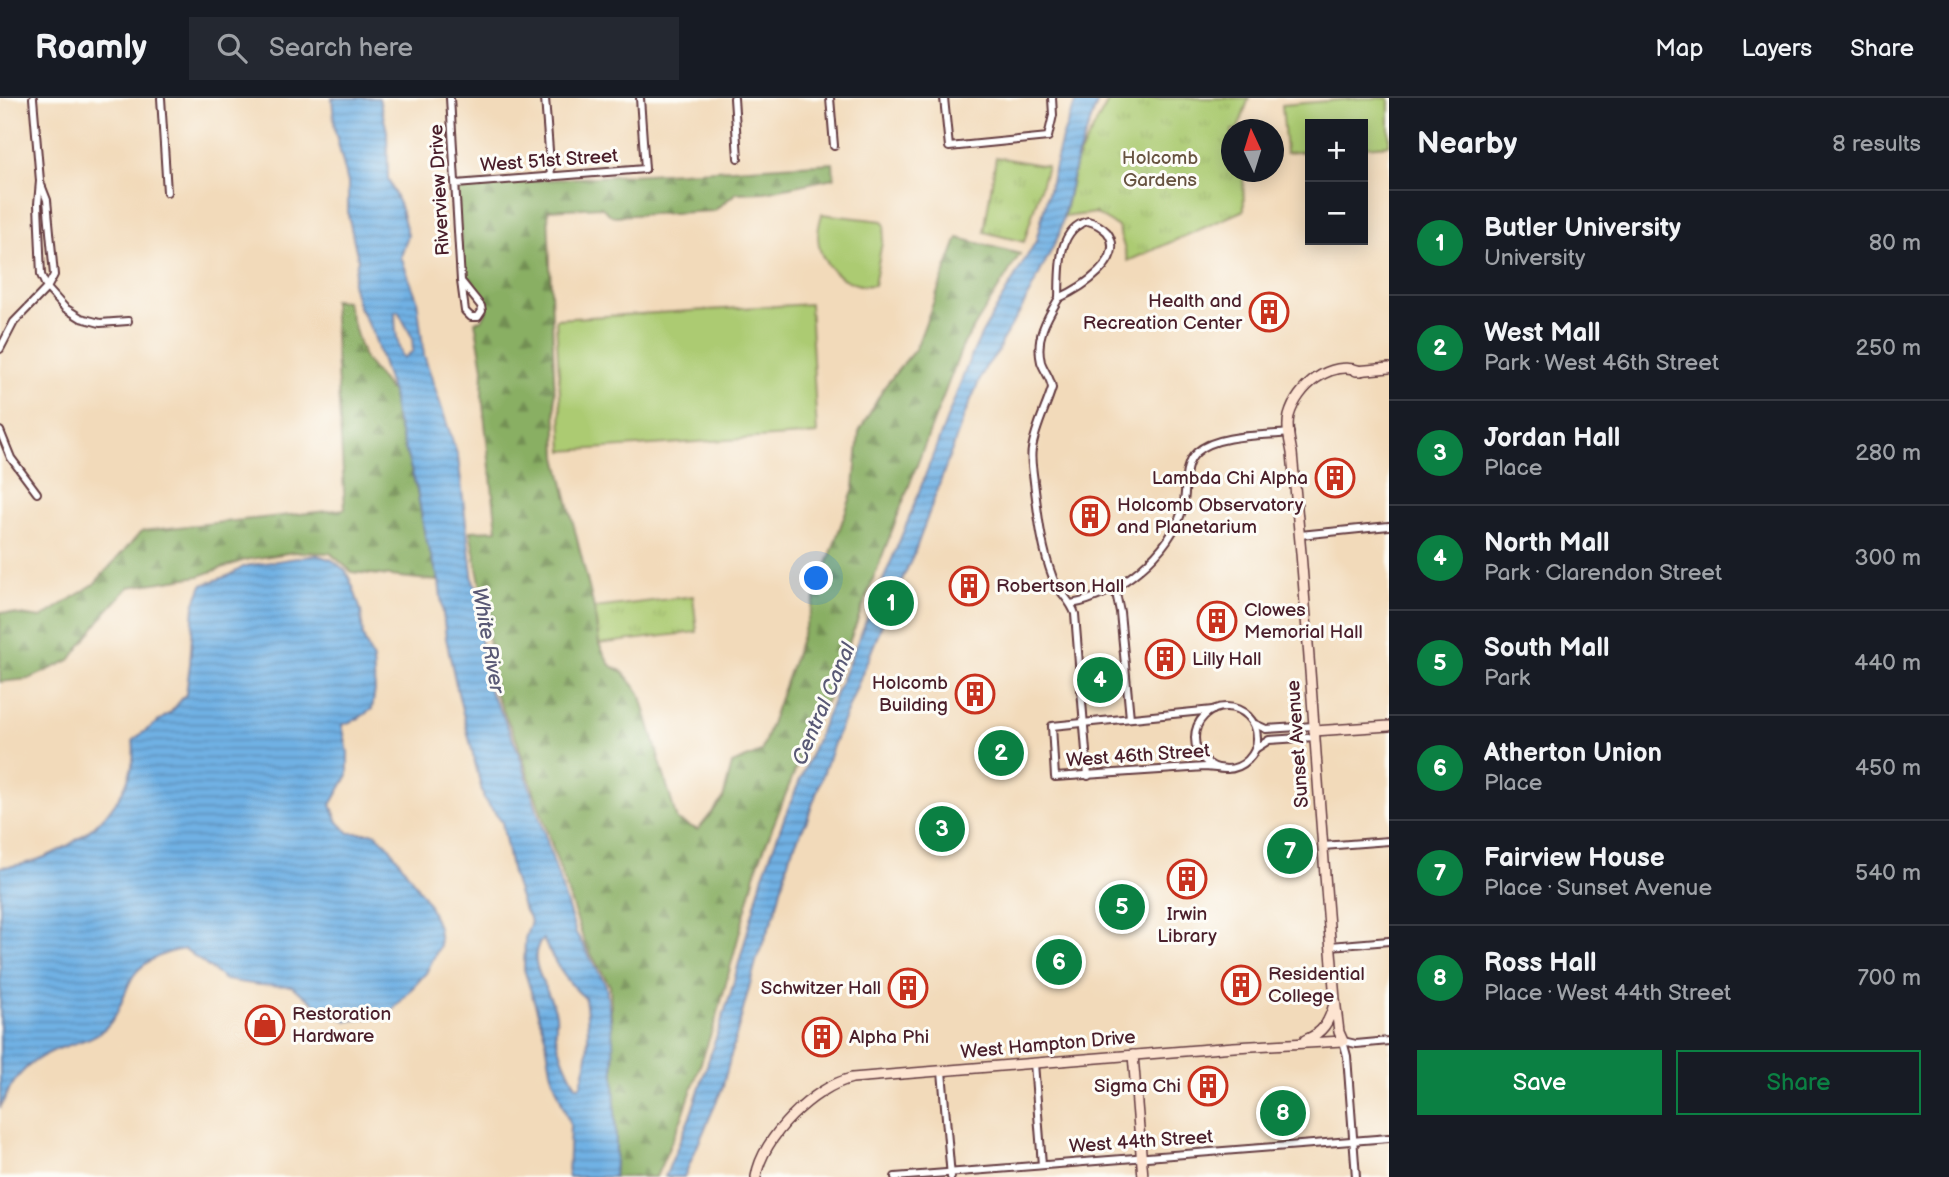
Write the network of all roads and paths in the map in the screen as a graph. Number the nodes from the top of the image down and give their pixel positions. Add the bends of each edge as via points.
1 (33, 98) edge
2 (161, 98) edge
3 (450, 98) edge
4 (545, 98) edge
5 (639, 98) edge
6 (734, 98) edge
7 (830, 98) edge
8 (944, 98) edge
9 (1052, 98) edge
10 (834, 146) dead end
11 (738, 158) dead end
12 (551, 177) junction
13 (40, 181) junction
14 (456, 184) junction
15 (167, 192) dead end
16 (461, 281) junction
17 (47, 288) junction
18 (1059, 298) junction
19 (128, 321) dead end
20 (0, 349) edge
21 (1389, 368) edge
22 (0, 431) edge
23 (1290, 433) junction
24 (37, 493) dead end
25 (1389, 526) edge
26 (1300, 535) junction
27 (1115, 588) junction
28 (1071, 604) junction
29 (1213, 710) junction
30 (1130, 718) junction
31 (1250, 720) junction
32 (1084, 723) junction
33 (1389, 726) edge
34 (1314, 732) junction
35 (1254, 750) junction
36 (1227, 769) junction
37 (1088, 776) junction
38 (1389, 841) edge
39 (1323, 846) junction
40 (1389, 941) edge
41 (1331, 946) junction
42 (1335, 999) junction
43 (1343, 1041) junction
44 (1389, 1041) edge
45 (1297, 1042) junction
46 (1133, 1055) junction
47 (1034, 1063) junction
48 (942, 1071) junction
49 (1389, 1138) edge
50 (1353, 1141) junction
51 (1141, 1158) junction
52 (1042, 1165) junction
53 (950, 1175) edge
54 (756, 1177) edge
55 (895, 1177) edge
56 (1143, 1177) edge
57 (1356, 1177) edge

1 - 13 street
2 - 15 street
3 - 14 street, Riverview Drive
4 - 12 street
5 - 12 street, West 51st Street via 645,169
6 - 11 street
7 - 10 street
8 - 9 street via 948,147 1048,137 1054,115
12 - 14 street, West 51st Street
13 - 17 street via 41,275
13 - 17 street via 47,200 54,275
14 - 16 street, Riverview Drive
16 - 16 street, Riverview Drive via 466,313 478,317 481,306
17 - 19 street via 81,318 100,323
17 - 20 street via 14,322
18 - 18 street via 1089,280 1108,259 1110,237 1095,223 1080,223 1066,240
18 - 28 street via 1040,338 1041,360 1052,389 1031,455 1046,558 1058,589
21 - 23 street, Sunset Avenue via 1333,373 1313,386 1302,399
22 - 24 street via 11,458
23 - 26 street, Sunset Avenue
23 - 27 street via 1216,441 1196,452 1187,467 1184,506 1171,536 1146,564
25 - 26 street
26 - 34 street, Sunset Avenue
27 - 28 street
27 - 30 street
28 - 32 street via 1076,617
29 - 30 street, West 46th Street
29 - 31 street, West 46th Street via 1233,708
29 - 36 street, West 46th Street via 1199,723 1197,751 1209,765
30 - 32 street, West 46th Street
31 - 34 street, West 46th Street via 1266,729
31 - 35 street via 1256,732
32 - 37 street
32 - 37 street, West 46th Street via 1050,729 1055,777
33 - 34 street, West 46th Street
34 - 35 street, West 46th Street via 1269,740
34 - 39 street, Sunset Avenue
35 - 36 street, West 46th Street via 1242,764
36 - 37 street, West 46th Street
38 - 39 street
39 - 41 street, Sunset Avenue
40 - 41 street
41 - 42 street, Sunset Avenue
42 - 43 street, Sunset Avenue
42 - 45 street via 1324,1028
43 - 44 street, West Hampton Drive
43 - 45 street, West Hampton Drive
43 - 50 street, Sunset Avenue
45 - 46 street, West Hampton Drive
46 - 47 street, West Hampton Drive
46 - 51 street
47 - 48 street, West Hampton Drive
47 - 52 street
48 - 53 street
48 - 54 street, West Hampton Drive via 852,1078 826,1088 776,1135
49 - 50 street, West 44th Street
50 - 51 street, West 44th Street
50 - 57 street, Sunset Avenue
51 - 52 street, West 44th Street
51 - 56 street
52 - 53 street, West 44th Street
53 - 55 street, West 44th Street

